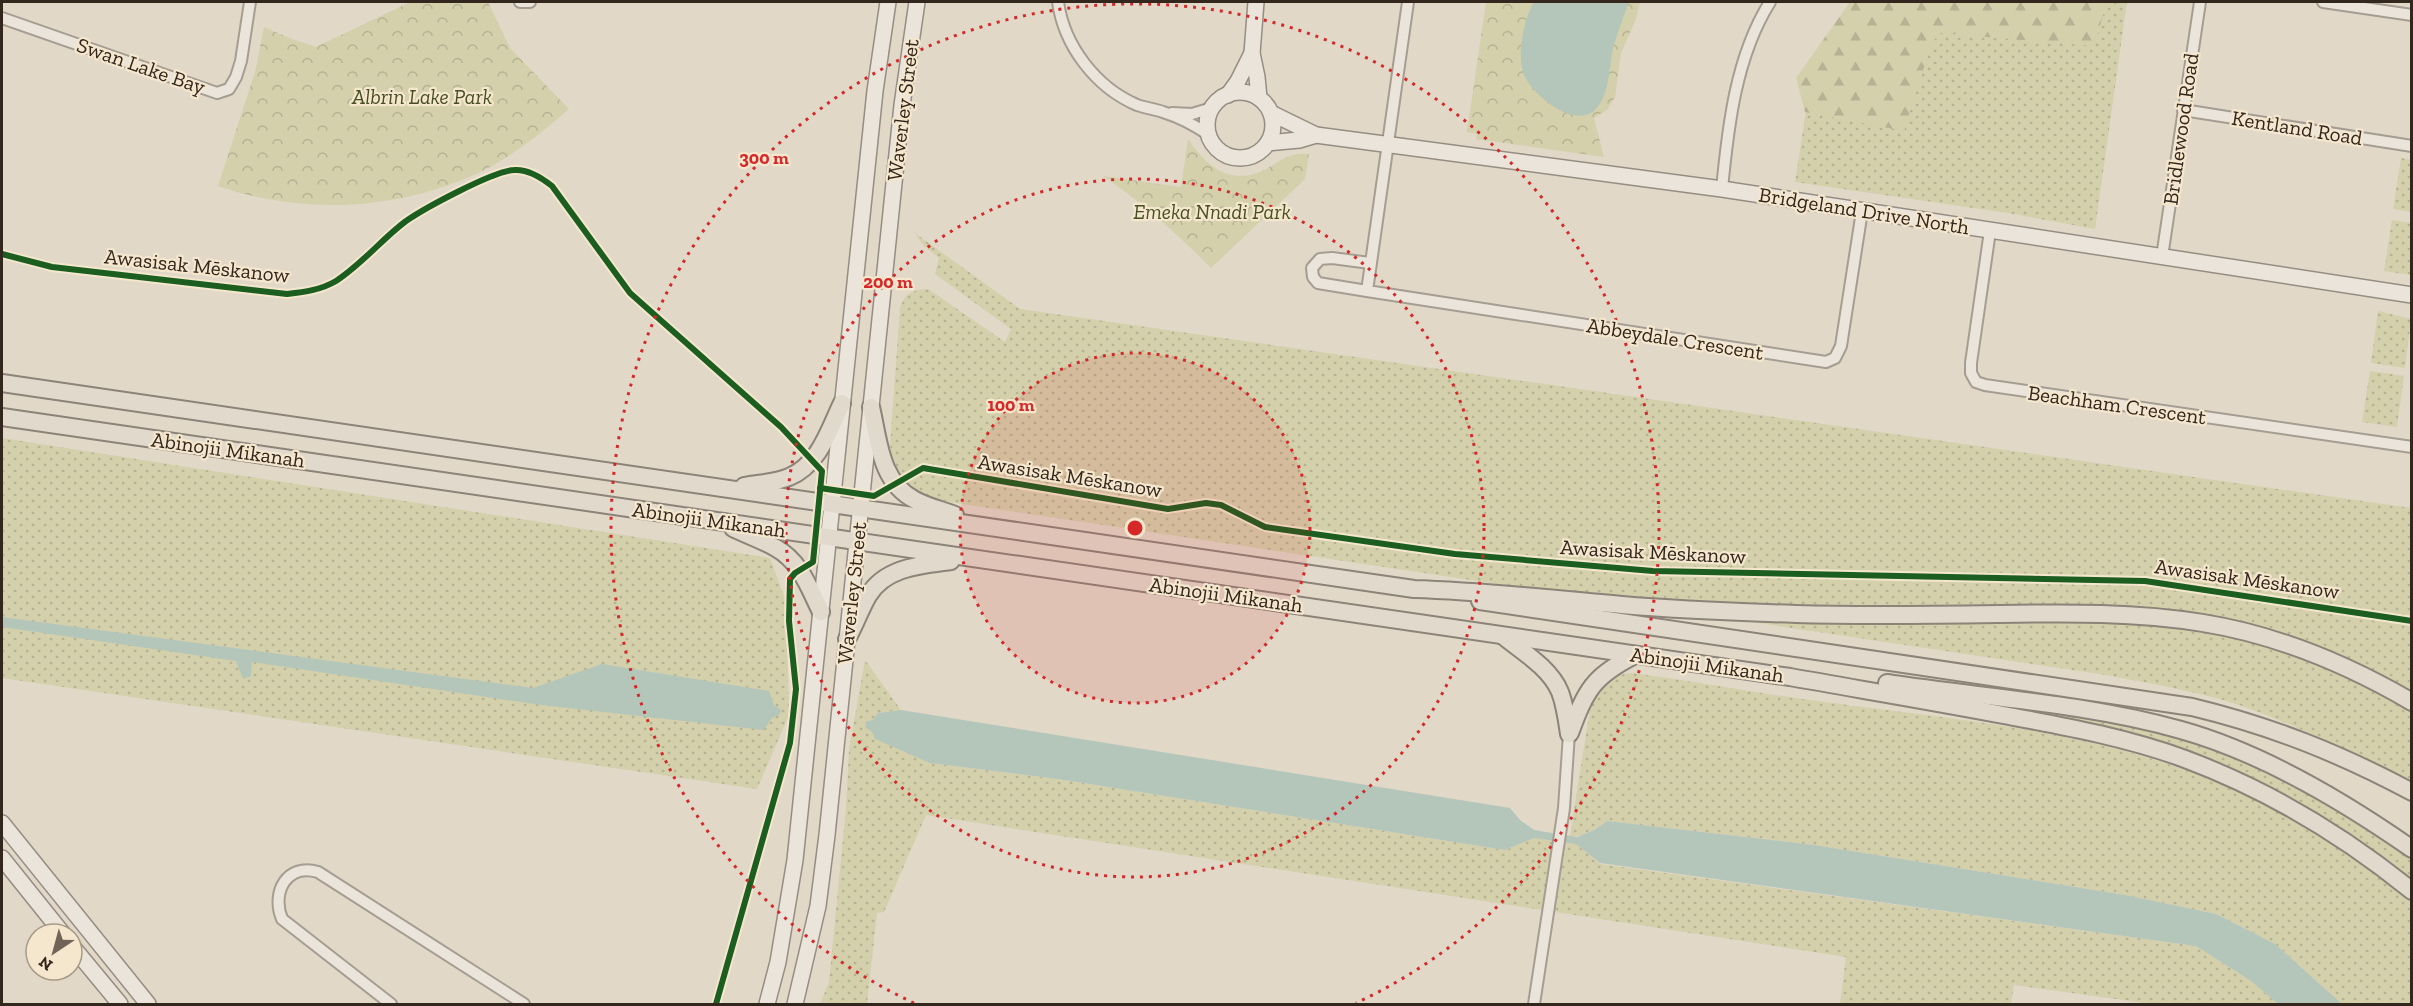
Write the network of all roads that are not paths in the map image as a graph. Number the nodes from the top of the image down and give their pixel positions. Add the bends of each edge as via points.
1 (250, 2) edge
2 (520, 2) edge
3 (530, 2) edge
4 (888, 2) edge
5 (917, 2) edge
6 (1058, 2) edge
7 (1256, 2) edge
8 (1408, 2) edge
9 (1770, 2) edge
10 (2200, 2) edge
11 (2323, 2) edge
12 (2412, 15) edge
13 (2, 18) edge
14 (1252, 53) junction
15 (1228, 95) junction
16 (1258, 98) junction
17 (1212, 108) junction
18 (2183, 110) junction
19 (1166, 113) junction
20 (1271, 113) junction
21 (1209, 135) junction
22 (1316, 135) junction
23 (1268, 143) junction
24 (1388, 144) junction
25 (2412, 146) edge
26 (1722, 189) junction
27 (1862, 211) junction
28 (1990, 231) junction
29 (2162, 257) junction
30 (1370, 263) junction
31 (1366, 291) junction
32 (2412, 295) edge
33 (2, 383) edge
34 (843, 404) junction
35 (871, 407) junction
36 (2, 417) edge
37 (2412, 447) edge
38 (728, 489) junction
39 (832, 504) junction
40 (861, 508) junction
41 (722, 522) junction
42 (978, 525) junction
43 (829, 538) junction
44 (858, 542) junction
45 (970, 558) junction
46 (1414, 589) junction
47 (821, 612) junction
48 (1502, 635) junction
49 (847, 639) junction
50 (1635, 655) junction
51 (1824, 683) junction
52 (2412, 702) edge
53 (1569, 734) junction
54 (2412, 792) edge
55 (2, 823) edge
56 (2412, 849) edge
57 (2, 858) edge
58 (2412, 891) edge
59 (53, 922) edge
60 (84, 961) edge
61 (120, 1005) edge
62 (148, 1005) edge
63 (391, 1005) edge
64 (524, 1005) edge
65 (767, 1005) edge
66 (795, 1005) edge
67 (1534, 1005) edge

1 - 13 street, Swan Lake Bay via 237,77 229,89 217,93
2 - 3 street
4 - 34 main road, Waverley Street via 875,91
5 - 35 main road, Waverley Street via 902,105
6 - 19 street via 1066,33 1088,69 1121,97
7 - 14 main road
8 - 24 street
9 - 26 street via 1740,75
10 - 18 street, Bridlewood Road
11 - 12 street
14 - 15 main road
14 - 16 main road
15 - 16 main road via 1239,92
15 - 17 main road
16 - 20 main road
17 - 19 street via 1192,114
17 - 21 main road
18 - 25 street, Kentland Road
18 - 29 street, Bridlewood Road
19 - 21 street
20 - 22 main road, Bridgeland Drive North
20 - 23 main road via 1272,134
21 - 23 main road via 1219,150 1236,158 1254,155
22 - 23 main road, Bridgeland Drive North
22 - 24 main road, Bridgeland Drive North
24 - 26 main road, Bridgeland Drive North
24 - 30 street
26 - 27 main road, Bridgeland Drive North
27 - 28 main road, Bridgeland Drive North
27 - 31 street, Abbeydale Crescent via 1842,346 1836,358 1826,362
28 - 29 main road, Bridgeland Drive North
28 - 37 street, Beachham Crescent via 1971,363 1976,382
29 - 32 main road, Bridgeland Drive North
30 - 31 street
30 - 31 street, Abbeydale Crescent via 1320,259 1312,268 1318,284
33 - 38 main road, Abinojii Mikanah
34 - 38 main road via 818,452 803,469 781,479
34 - 39 main road, Waverley Street
35 - 40 main road, Waverley Street
35 - 42 main road via 885,466 895,483 916,501
36 - 41 main road, Abinojii Mikanah
38 - 39 main road, Abinojii Mikanah
39 - 40 main road, Abinojii Mikanah
39 - 43 main road, Waverley Street
40 - 42 main road, Abinojii Mikanah
40 - 44 main road, Waverley Street
41 - 43 main road, Abinojii Mikanah
41 - 47 main road via 788,556 800,570
42 - 46 main road, Abinojii Mikanah
43 - 44 main road, Abinojii Mikanah
43 - 47 main road, Waverley Street
44 - 45 main road, Abinojii Mikanah
44 - 49 main road, Waverley Street
45 - 48 main road, Abinojii Mikanah
45 - 49 main road via 910,567 880,581 867,597
46 - 52 main road, Abinojii Mikanah via 1761,612 2093,613 2170,618 2237,629 2295,646 2356,671
46 - 54 main road via 2192,707 2305,741
47 - 65 main road, Waverley Street via 795,860
48 - 50 main road, Abinojii Mikanah
48 - 53 main road via 1549,675 1560,692
49 - 66 main road, Waverley Street via 818,906
50 - 51 main road, Abinojii Mikanah
50 - 53 main road via 1593,684
51 - 56 main road via 1886,683 2081,709 2183,730 2312,786
51 - 58 main road, Abinojii Mikanah via 2082,730 2184,759 2285,805 2356,848
53 - 67 street via 1564,808
55 - 62 main road
57 - 59 main road
60 - 61 main road
63 - 64 street via 282,919 278,898 291,875 302,870 318,872

